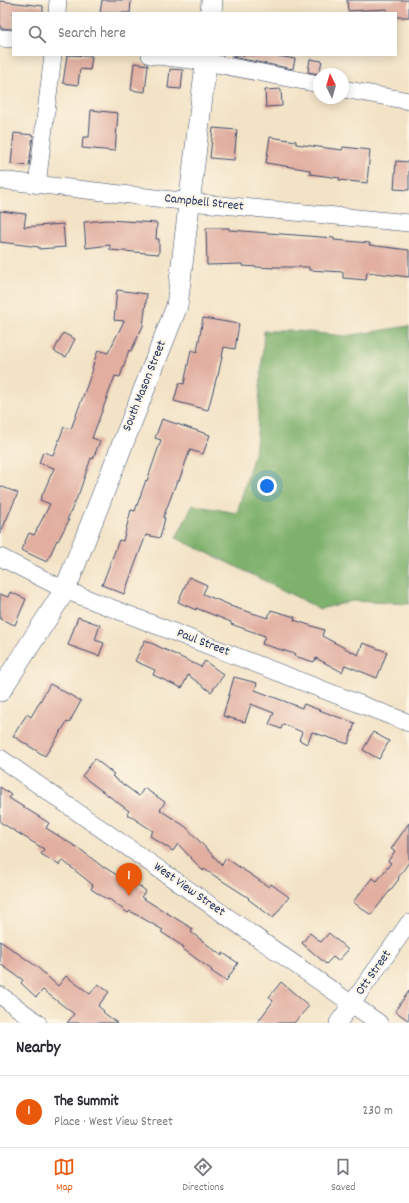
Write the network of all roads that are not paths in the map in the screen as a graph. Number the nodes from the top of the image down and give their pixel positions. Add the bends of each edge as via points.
1 (58, 0) edge
2 (212, 0) edge
3 (57, 12) edge
4 (211, 12) edge
5 (0, 38) edge
6 (12, 39) edge
7 (53, 56) edge
8 (164, 56) edge
9 (206, 59) edge
10 (313, 83) edge
11 (349, 90) edge
12 (409, 102) edge
13 (0, 180) edge
14 (37, 185) junction
15 (190, 202) junction
16 (409, 222) edge
17 (0, 557) edge
18 (64, 590) junction
19 (0, 691) edge
20 (409, 723) edge
21 (0, 758) edge
22 (409, 923) edge
23 (0, 996) edge
24 (352, 1004) junction
25 (38, 1023) edge
26 (338, 1023) edge
27 (379, 1023) edge

1 - 3 street
2 - 4 main road
5 - 6 street
7 - 14 street
8 - 9 street
9 - 10 street
9 - 15 main road, South Mason Street
11 - 12 street
13 - 14 street, Campbell Street
14 - 15 street, Campbell Street
15 - 16 street, Campbell Street
15 - 18 main road, South Mason Street via 177,306
17 - 18 street, Paul Street
18 - 19 main road, South Mason Street
18 - 20 street, Paul Street
21 - 24 street, West View Street
22 - 24 street, Ott Street
23 - 25 street
24 - 26 street, Ott Street
24 - 27 street, West View Street

